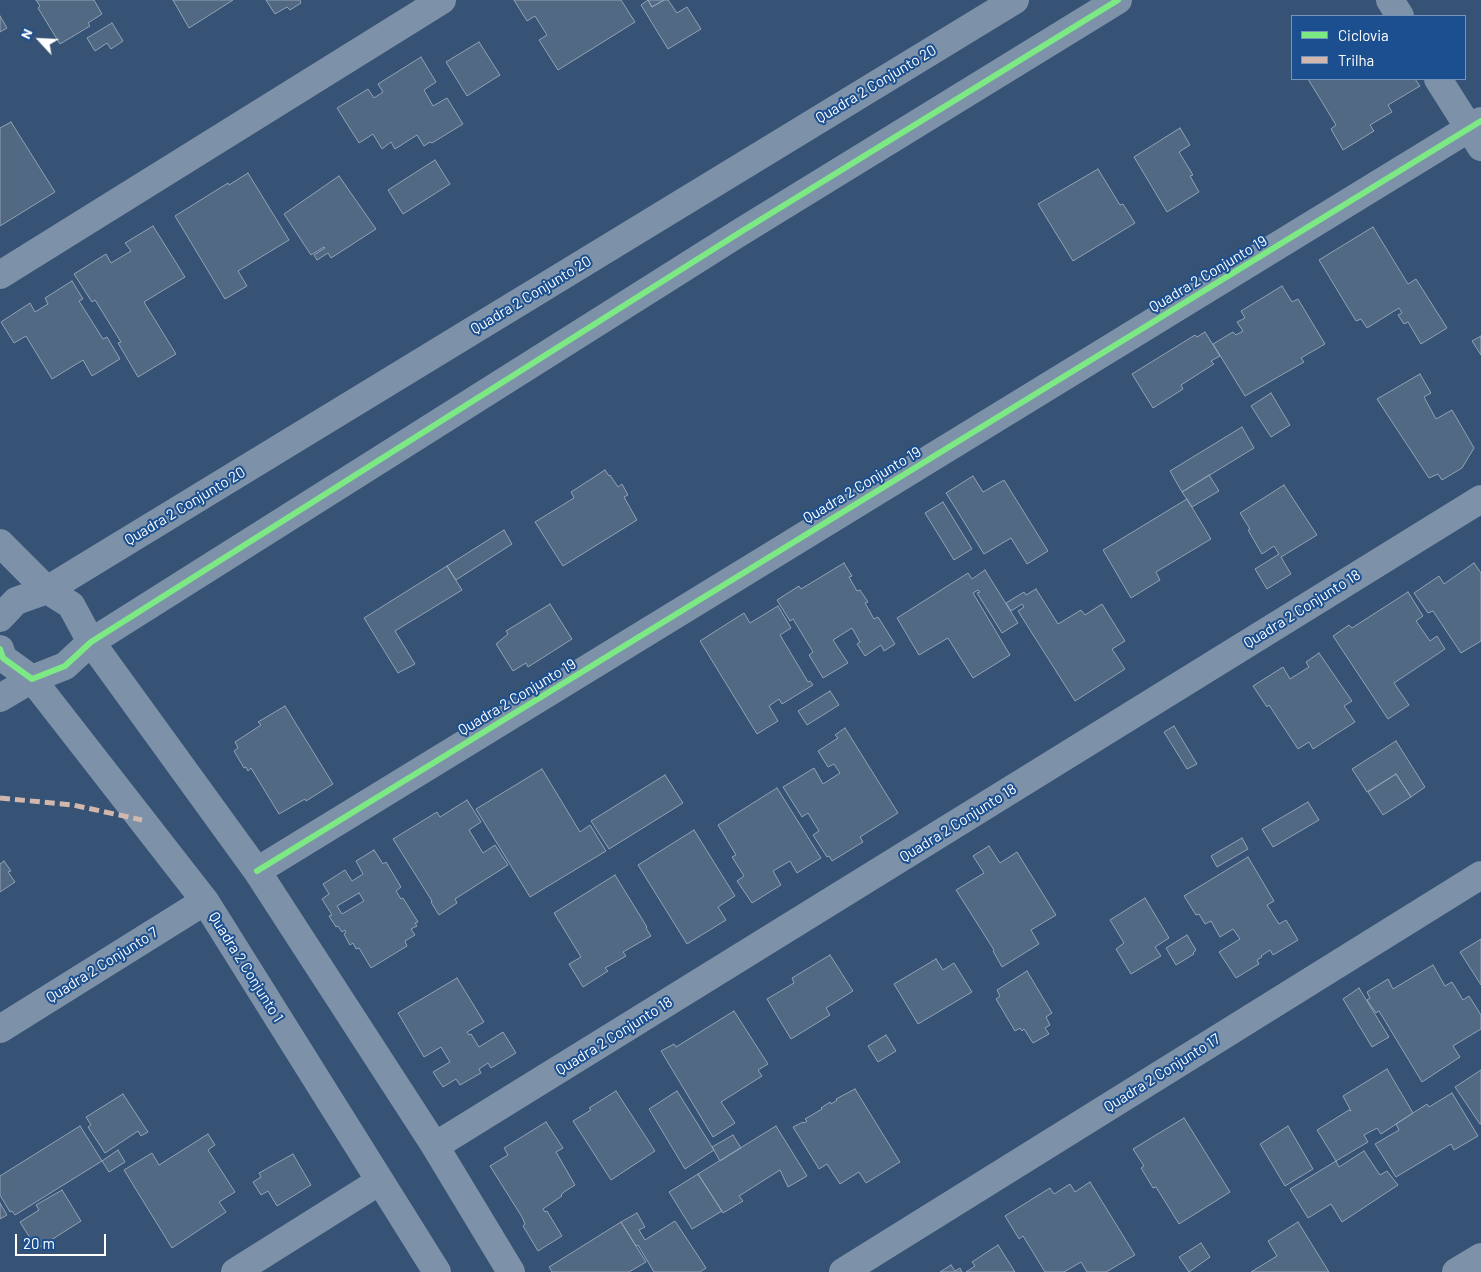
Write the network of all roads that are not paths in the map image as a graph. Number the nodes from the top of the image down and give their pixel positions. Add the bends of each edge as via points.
1 (442, 0) edge
2 (1014, 0) edge
3 (1118, 0) edge
4 (1390, 0) edge
5 (1399, 15) edge
6 (1439, 80) edge
7 (1477, 132) edge
8 (0, 275) edge
9 (1481, 499) edge
10 (0, 543) edge
11 (47, 590) junction
12 (0, 618) edge
13 (91, 642) junction
14 (0, 649) edge
15 (32, 679) junction
16 (0, 698) edge
17 (257, 871) junction
18 (1481, 874) edge
19 (205, 901) junction
20 (0, 1029) edge
21 (435, 1146) junction
22 (380, 1181) junction
23 (1481, 1257) edge
24 (235, 1272) edge
25 (437, 1272) edge
26 (511, 1272) edge
27 (843, 1272) edge
28 (1456, 1272) edge

1 - 8 street
2 - 11 street, Quadra 2 Conjunto 20
3 - 13 street via 739,233
4 - 5 street
6 - 7 street
7 - 17 street, Quadra 2 Conjunto 19
9 - 21 street, Quadra 2 Conjunto 18
10 - 11 street
11 - 12 street, Quadra 2 Conjunto 20 via 16,601
11 - 13 street via 71,605
13 - 15 street via 65,666
13 - 17 street
14 - 15 street, Quadra 2 Conjunto 1 via 3,658
15 - 16 street
15 - 19 street, Quadra 2 Conjunto 1
17 - 21 street
18 - 27 street, Quadra 2 Conjunto 17
19 - 20 street, Quadra 2 Conjunto 7
19 - 22 street, Quadra 2 Conjunto 1
21 - 26 street
22 - 24 street
22 - 25 street, Quadra 2 Conjunto 1
23 - 28 street

